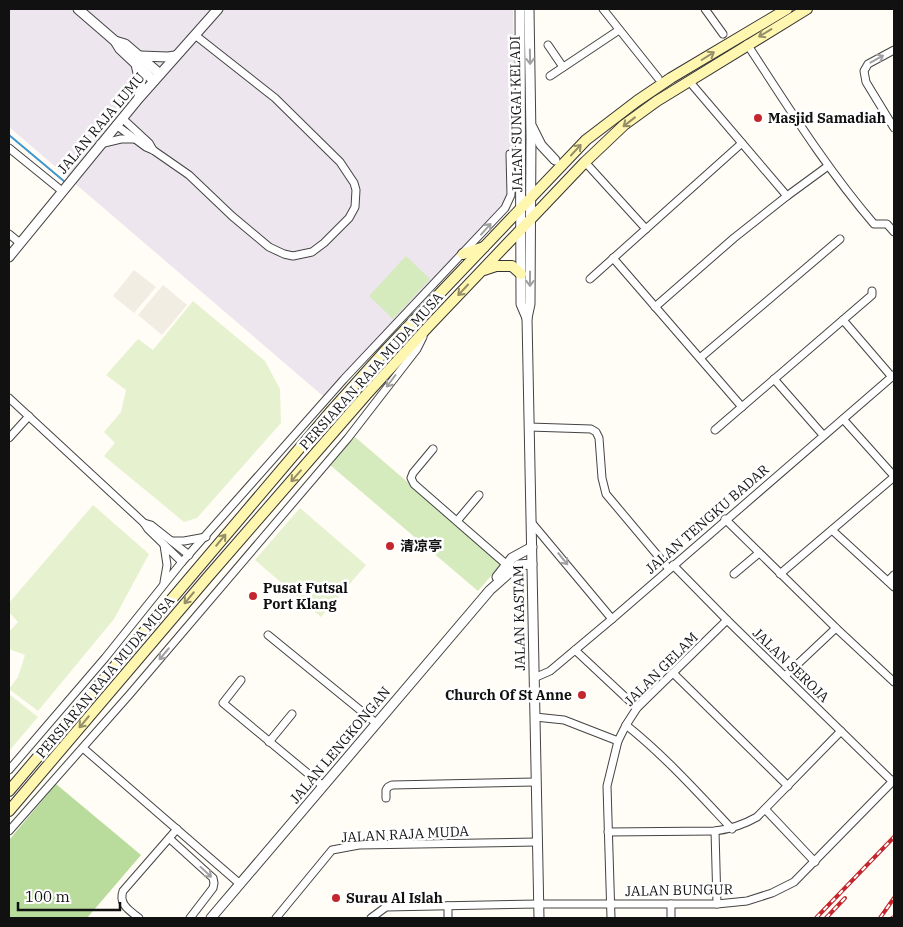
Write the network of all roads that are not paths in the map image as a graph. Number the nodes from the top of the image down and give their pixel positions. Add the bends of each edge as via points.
1 (78, 9) edge
2 (218, 9) edge
3 (520, 9) edge
4 (529, 9) edge
5 (603, 9) edge
6 (705, 9) edge
7 (787, 9) edge
8 (807, 9) edge
9 (619, 30) junction
10 (723, 34) dead end
11 (195, 35) junction
12 (747, 44) junction
13 (548, 45) dead end
14 (894, 50) edge
15 (176, 56) junction
16 (138, 60) junction
17 (564, 67) junction
18 (550, 76) dead end
19 (157, 77) junction
20 (658, 78) dead end
21 (689, 80) junction
22 (139, 98) junction
23 (119, 122) junction
24 (531, 124) junction
25 (894, 128) edge
26 (134, 139) junction
27 (742, 142) junction
28 (100, 144) junction
29 (9, 148) edge
30 (153, 150) junction
31 (521, 152) junction
32 (555, 160) dead end
33 (585, 162) junction
34 (828, 166) junction
35 (62, 191) junction
36 (787, 196) junction
37 (531, 199) junction
38 (521, 210) junction
39 (530, 219) junction
40 (646, 228) junction
41 (520, 229) junction
42 (894, 232) edge
43 (9, 234) edge
44 (840, 239) dead end
45 (20, 243) junction
46 (486, 246) junction
47 (463, 254) junction
48 (9, 257) edge
49 (613, 258) junction
50 (481, 271) junction
51 (521, 274) junction
52 (590, 279) dead end
53 (872, 291) dead end
54 (655, 307) junction
55 (527, 318) junction
56 (843, 320) junction
57 (428, 326) junction
58 (700, 358) junction
59 (893, 376) edge
60 (774, 379) junction
61 (9, 398) edge
62 (742, 407) junction
63 (30, 416) junction
64 (843, 419) junction
65 (529, 427) junction
66 (715, 430) dead end
67 (823, 435) junction
68 (9, 438) edge
69 (433, 449) dead end
70 (894, 477) edge
71 (479, 495) dead end
72 (726, 519) junction
73 (457, 521) junction
74 (531, 522) junction
75 (832, 530) junction
76 (206, 537) junction
77 (168, 543) junction
78 (532, 546) junction
79 (759, 553) junction
80 (189, 555) junction
81 (182, 562) junction
82 (532, 564) junction
83 (507, 565) junction
84 (671, 567) junction
85 (734, 574) dead end
86 (780, 574) junction
87 (894, 576) edge
88 (164, 584) junction
89 (891, 584) edge
90 (490, 590) junction
91 (612, 619) junction
92 (727, 620) junction
93 (836, 628) junction
94 (268, 635) dead end
95 (575, 650) junction
96 (673, 674) junction
97 (785, 676) junction
98 (534, 678) junction
99 (893, 679) edge
100 (241, 680) dead end
101 (637, 708) junction
102 (292, 714) dead end
103 (535, 718) junction
104 (376, 723) junction
105 (626, 725) junction
106 (841, 731) junction
107 (618, 741) junction
108 (269, 742) junction
109 (83, 748) junction
110 (9, 770) edge
111 (893, 781) edge
112 (536, 782) junction
113 (323, 786) junction
114 (788, 786) junction
115 (9, 791) edge
116 (386, 798) dead end
117 (765, 809) junction
118 (9, 810) edge
119 (177, 829) junction
120 (732, 829) junction
121 (9, 831) edge
122 (715, 831) junction
123 (608, 832) junction
124 (170, 839) junction
125 (537, 842) junction
126 (816, 862) junction
127 (240, 884) junction
128 (539, 904) junction
129 (610, 904) junction
130 (671, 904) junction
131 (717, 904) junction
132 (448, 906) junction
133 (134, 917) edge
134 (190, 918) edge
135 (211, 918) edge
136 (276, 918) edge
137 (371, 918) edge
138 (448, 918) edge
139 (539, 918) edge
140 (611, 918) edge
141 (671, 918) edge

1 - 16 street via 115,41 125,44
2 - 11 street, JALAN RAJA LUMU
3 - 31 street, JALAN SUNGAI KELADI
4 -> 24 street, JALAN SUNGAI KELADI
5 - 9 street
6 - 10 street
37 -> 7 main road, PERSIARAN RAJA MUDA MUSA via 603,126 671,78
8 -> 12 main road, PERSIARAN RAJA MUDA MUSA
9 - 17 street
9 - 20 street
11 - 15 street, JALAN RAJA LUMU
11 - 30 street via 275,98 340,162 354,183 355,207 350,218 312,252 293,256 284,254 269,246 189,175
12 - 21 main road, PERSIARAN RAJA MUDA MUSA
12 - 34 street
13 - 17 street
25 -> 14 street via 866,82 864,71 868,64
15 - 16 street
15 - 19 street, JALAN RAJA LUMU
16 - 19 street
16 - 22 street
17 - 18 street
19 - 22 street, JALAN RAJA LUMU
21 - 27 street
21 -> 33 main road, PERSIARAN RAJA MUDA MUSA via 624,125
22 - 23 street, JALAN RAJA LUMU
23 - 26 street
23 - 28 street, JALAN RAJA LUMU
23 - 30 street via 149,142
24 - 32 street via 541,144
24 - 37 street, JALAN SUNGAI KELADI
26 - 28 street
26 - 30 street
27 - 36 street
27 - 40 street
28 - 35 street, JALAN RAJA LUMU
29 - 35 street
31 - 38 street, JALAN SUNGAI KELADI
47 -> 31 street via 510,200 510,154
33 - 39 main road, PERSIARAN RAJA MUDA MUSA
33 - 40 street
34 - 36 street
34 - 42 street via 874,224 887,224
35 - 45 street, JALAN RAJA LUMU
36 - 54 street
37 - 38 main road, PERSIARAN RAJA MUDA MUSA
37 - 39 street, JALAN SUNGAI KELADI
38 - 41 street, JALAN KASTAM
38 - 46 main road, PERSIARAN RAJA MUDA MUSA
39 - 41 main road, PERSIARAN RAJA MUDA MUSA
39 -> 55 street, JALAN KASTAM via 530,304
40 - 49 street
41 - 50 main road, PERSIARAN RAJA MUDA MUSA
41 - 51 street, JALAN KASTAM
43 - 45 street
44 - 58 street
45 - 48 street, JALAN RAJA LUMU
46 - 47 main road
115 -> 46 main road, PERSIARAN RAJA MUDA MUSA via 332,410
47 - 76 street via 344,379
49 - 52 street
49 - 54 street
50 - 51 main road via 496,266 512,266
50 -> 57 main road, PERSIARAN RAJA MUDA MUSA
51 - 55 street, JALAN KASTAM via 521,304
53 - 56 street via 872,295
54 - 58 street
55 - 65 street, JALAN KASTAM
56 - 59 street
56 - 60 street
57 -> 109 street via 416,349 348,438
57 -> 118 main road, PERSIARAN RAJA MUDA MUSA
58 - 62 street
59 - 64 street, JALAN TENGKU BADAR
60 - 62 street
60 - 67 street
61 - 63 street
62 - 66 street
63 - 68 street
63 - 77 street via 148,528
64 - 67 street, JALAN TENGKU BADAR
64 - 70 street
65 - 74 street, JALAN KASTAM
65 - 84 street, JALAN SEROJA via 591,429 596,432 606,494
67 - 72 street, JALAN TENGKU BADAR
69 - 73 street via 411,478
70 - 75 street
71 - 73 street
72 - 79 street
72 - 84 street, JALAN TENGKU BADAR
73 - 83 street
74 - 78 street, JALAN KASTAM
74 -> 91 street
75 - 86 street
75 - 89 street
76 - 77 street
76 - 80 street
77 - 80 street
77 - 81 street
77 - 88 street
78 - 82 street, JALAN KASTAM
78 - 83 street, JALAN LENGKONGAN via 512,558
79 - 85 street
79 - 86 street
80 - 81 street
81 - 88 street
82 - 90 street, JALAN LENGKONGAN via 518,565
82 - 98 street, JALAN KASTAM
83 - 90 street, JALAN LENGKONGAN
84 - 91 street, JALAN TENGKU BADAR
84 - 92 street, JALAN SEROJA
86 - 93 street
87 - 89 street
88 - 110 street
90 - 104 street, JALAN LENGKONGAN
91 - 95 street, JALAN TENGKU BADAR
92 - 96 street, JALAN GELAM
92 - 97 street, JALAN SEROJA
93 - 97 street
93 - 99 street
94 - 104 street
95 - 98 street, JALAN TENGKU BADAR via 550,671
95 - 101 street
96 - 101 street, JALAN GELAM
96 - 114 street
97 - 106 street, JALAN SEROJA
98 - 103 street, JALAN KASTAM
100 - 108 street via 223,703
101 - 105 street, JALAN GELAM
102 - 108 street
103 - 107 street via 564,720
103 - 112 street, JALAN KASTAM
104 - 113 street, JALAN LENGKONGAN
105 - 107 street, JALAN GELAM
105 - 120 street
106 - 111 street, JALAN SEROJA
106 - 114 street
107 - 123 street, JALAN GELAM via 607,786
108 - 113 street
109 - 119 street
109 - 121 street
111 - 126 street, JALAN BUNGUR
112 - 116 street via 392,786 386,790
112 - 125 street, JALAN KASTAM
113 - 127 street, JALAN LENGKONGAN
114 - 117 street
117 - 120 street via 757,817
117 - 126 street
119 - 124 street
119 - 127 street
120 - 122 street
122 - 123 street
122 - 131 street
123 - 129 street, JALAN GELAM
124 - 133 street via 123,891 123,904
124 -> 134 street via 213,878 213,888
125 - 128 street, JALAN KASTAM
125 - 136 street, JALAN RAJA MUDA via 359,845 332,850
126 - 131 street, JALAN BUNGUR via 794,882 772,893 747,901
127 - 135 street, JALAN LENGKONGAN
128 - 129 street, JALAN BUNGUR
128 - 132 street, JALAN BUNGUR
128 - 139 street, JALAN KASTAM
129 - 130 street, JALAN BUNGUR
129 - 140 street, JALAN GELAM
130 - 131 street, JALAN BUNGUR
130 - 141 street
132 - 137 street, JALAN BUNGUR via 386,908
132 - 138 street

